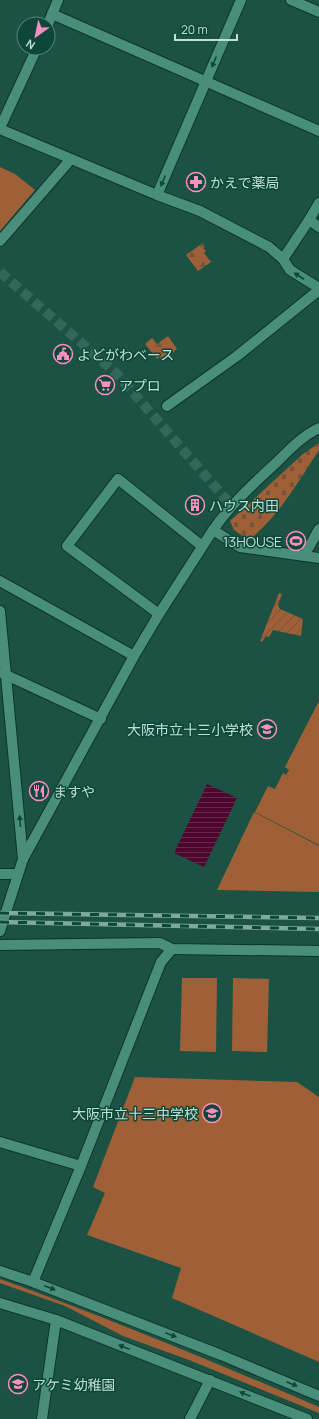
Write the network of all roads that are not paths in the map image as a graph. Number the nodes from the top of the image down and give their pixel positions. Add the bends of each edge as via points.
1 (58, 0) edge
2 (241, 0) edge
3 (291, 0) edge
4 (319, 12) edge
5 (52, 14) joint
6 (33, 56) edge
7 (206, 81) junction
8 (0, 129) edge
9 (319, 131) edge
10 (70, 159) junction
11 (157, 195) junction
12 (319, 203) edge
13 (309, 220) junction
14 (319, 227) edge
15 (0, 241) edge
16 (283, 259) junction
17 (319, 289) edge
18 (167, 406) dead end
19 (319, 428) edge
20 (319, 529) edge
21 (213, 530) junction
22 (202, 546) junction
23 (304, 556) junction
24 (319, 558) edge
25 (0, 581) edge
26 (0, 611) edge
27 (159, 614) junction
28 (134, 656) junction
29 (3, 673) edge
30 (101, 719) junction
31 (23, 859) junction
32 (0, 874) edge
33 (18, 874) junction
34 (0, 931) edge
35 (0, 945) edge
36 (172, 949) junction
37 (319, 951) edge
38 (0, 1142) edge
39 (81, 1166) junction
40 (0, 1271) edge
41 (33, 1282) junction
42 (0, 1303) edge
43 (56, 1320) junction
44 (210, 1380) junction
45 (319, 1396) edge
46 (42, 1419) edge
47 (190, 1419) edge
48 (307, 1419) edge

1 - 5 street
2 -> 7 street
3 - 4 street
5 - 7 street
6 - 8 street
7 - 9 street
7 -> 11 street
8 - 10 street
10 - 11 street
10 - 15 street
11 - 16 street via 200,211 269,247
12 - 13 street
13 - 14 street
13 - 16 street
17 -> 16 street via 290,270
17 - 18 street via 237,356
19 - 21 street via 302,439 241,495
20 - 23 street
21 - 22 street
21 - 23 street via 240,547
22 - 27 street
22 - 27 street via 118,479 67,546
23 - 24 street
25 - 28 street
26 - 29 street
27 - 28 street
28 - 30 street
29 - 30 street
31 -> 29 street
30 - 31 street
31 - 33 street
32 - 33 street
33 - 34 street
35 - 36 street via 160,943
36 - 37 street
36 - 39 street via 161,962
38 - 39 street
39 - 41 street
40 - 41 street
41 -> 45 street
42 - 43 street
44 -> 43 street
43 - 46 street
44 - 47 street
48 -> 44 street

